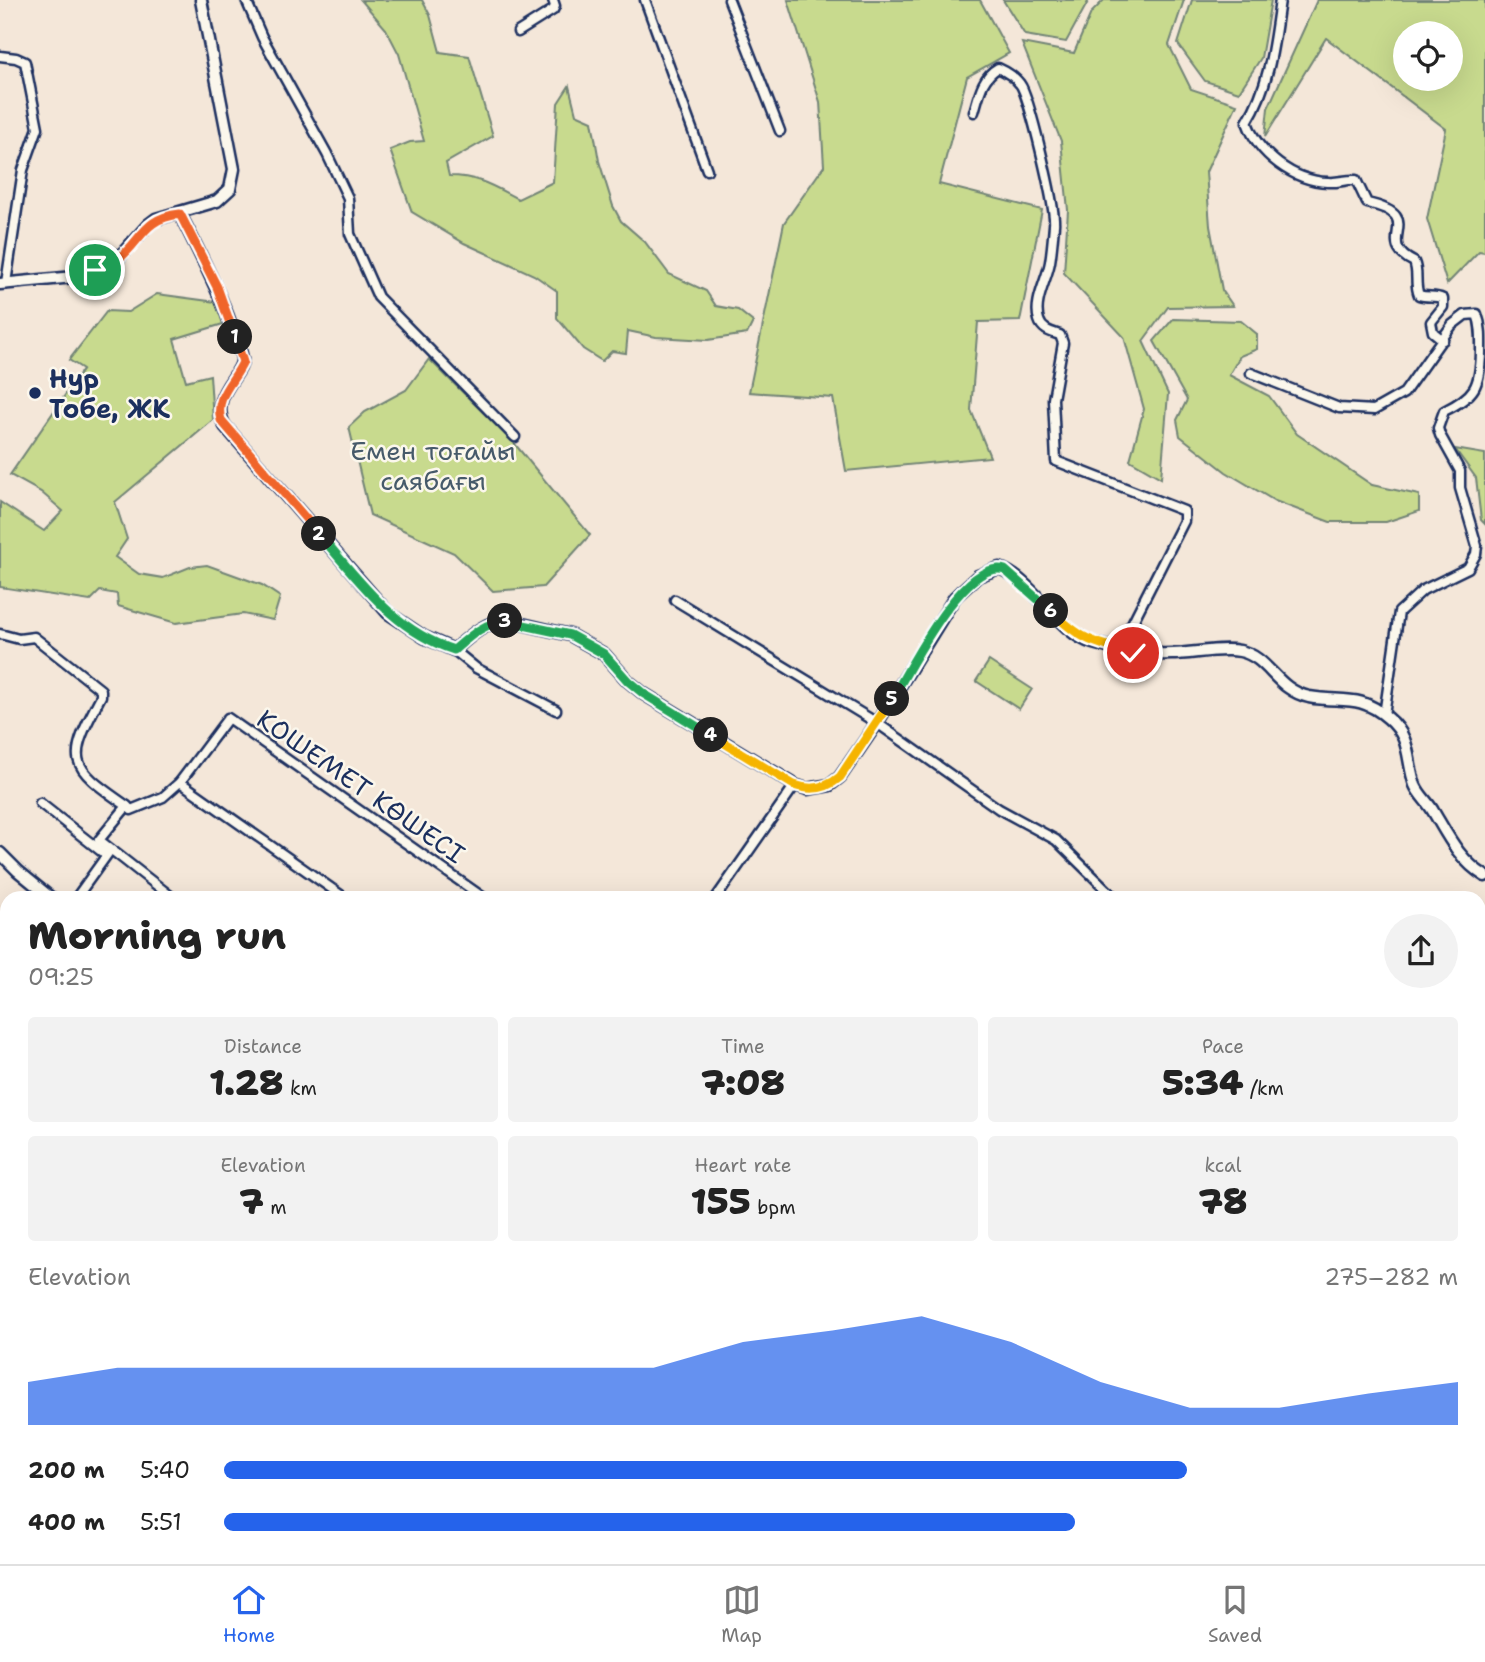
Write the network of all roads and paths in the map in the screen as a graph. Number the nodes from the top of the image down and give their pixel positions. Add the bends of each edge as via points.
1 (201, 0) edge
2 (247, 0) edge
3 (553, 0) edge
4 (645, 0) edge
5 (729, 0) edge
6 (1280, 0) edge
7 (518, 32) dead end
8 (0, 56) edge
9 (974, 112) dead end
10 (780, 131) dead end
11 (707, 170) dead end
12 (180, 214) junction
13 (3, 284) edge
14 (1443, 340) junction
15 (1251, 373) dead end
16 (515, 437) dead end
17 (674, 600) dead end
18 (0, 634) edge
19 (1119, 649) junction
20 (454, 650) junction
21 (556, 710) dead end
22 (1384, 715) junction
23 (877, 723) junction
24 (180, 782) junction
25 (794, 785) junction
26 (40, 803) dead end
27 (127, 806) junction
28 (108, 852) junction
29 (0, 853) edge
30 (1485, 876) edge
31 (42, 891) edge
32 (81, 891) edge
33 (163, 891) edge
34 (335, 891) edge
35 (474, 891) edge
36 (721, 891) edge
37 (1108, 891) edge

1 - 12 street via 234,169 230,189 217,201
2 - 16 street via 261,37 348,198 350,234 378,297
3 - 7 street via 553,10
4 - 11 street
5 - 10 street
6 - 14 street via 1266,80 1247,121 1251,133 1261,149 1281,165 1309,179 1330,183 1356,180 1367,203 1386,207 1396,215 1398,250 1414,262 1419,295 1443,299 1443,307 1431,322 1433,332
8 - 13 street via 25,62 38,128 23,170
9 - 19 street via 989,74 998,68 1021,85 1052,199 1055,220 1039,320 1045,329 1060,335 1063,343 1053,399 1056,461 1184,510 1184,521
12 - 13 street via 156,219 115,262 95,270 48,281
12 - 20 street via 217,287 242,355 242,367 224,392 220,415 225,426 388,613
14 - 15 street via 1404,393 1374,410 1339,408
14 - 22 street via 1465,315 1478,314 1480,376 1465,400 1444,411 1438,428 1460,471 1476,554 1468,568 1423,590 1399,612
17 - 23 street
18 - 27 street via 34,638 101,690 80,737 77,756 81,769 99,787
19 - 22 street via 1171,654 1238,650 1256,656 1273,677 1294,692 1371,704
19 - 23 street via 1073,632 999,568 978,576 955,597
20 - 21 street via 476,668
20 - 25 street via 497,621 570,635 604,654 644,694
22 - 30 street via 1401,731 1409,749 1416,788 1459,855
23 - 25 street via 830,785 807,789
23 - 37 street via 999,809 1056,840
24 - 27 street, КОШЕМЕТ КӨШЕСІ via 163,797 131,810
24 - 34 street
24 - 35 street, КОШЕМЕТ КӨШЕСІ via 229,718
25 - 36 street
26 - 28 street
27 - 28 street via 99,840
28 - 32 street
28 - 33 street
29 - 31 street

